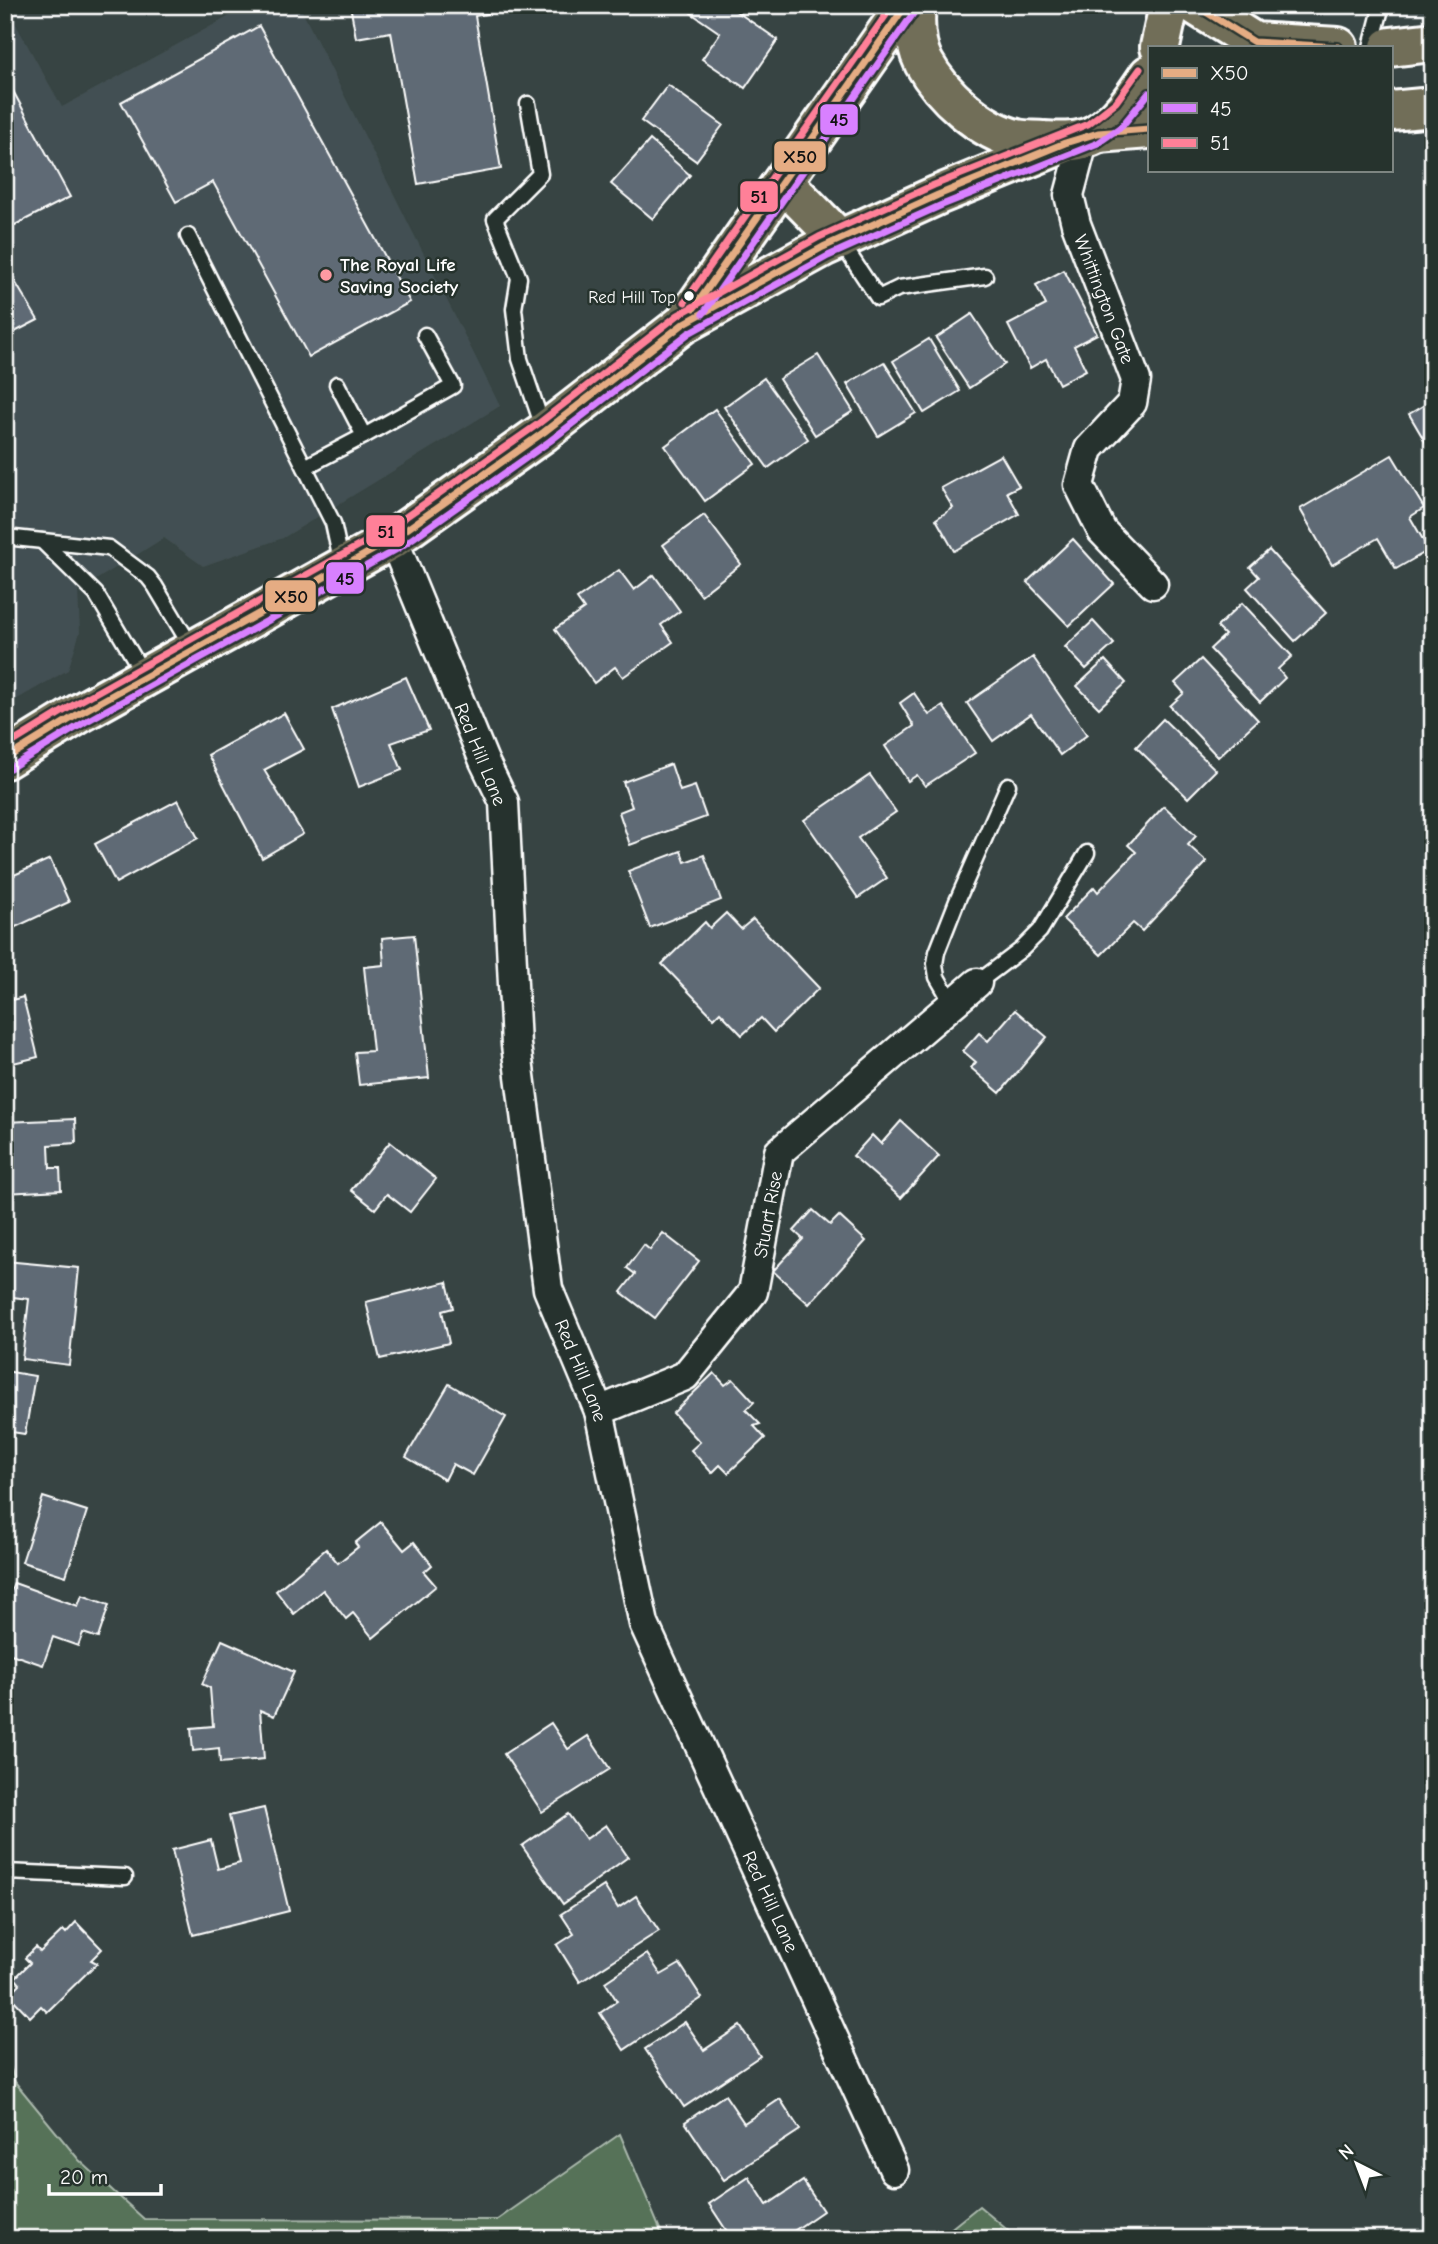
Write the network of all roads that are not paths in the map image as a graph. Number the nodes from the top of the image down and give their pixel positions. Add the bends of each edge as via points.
1 (906, 5) edge
2 (916, 5) edge
3 (1165, 5) edge
4 (1195, 5) edge
5 (1382, 5) edge
6 (1433, 42) edge
7 (1160, 46) edge
8 (1321, 46) edge
9 (1371, 46) edge
10 (1392, 47) edge
11 (1148, 76) edge
12 (528, 104) dead end
13 (1433, 107) edge
14 (1392, 111) edge
15 (1148, 129) edge
16 (1082, 138) junction
17 (782, 182) junction
18 (188, 236) dead end
19 (840, 240) junction
20 (985, 276) dead end
21 (682, 324) junction
22 (425, 335) dead end
23 (337, 383) dead end
24 (544, 432) junction
25 (364, 436) junction
26 (305, 467) junction
27 (5, 537) edge
28 (393, 539) junction
29 (42, 541) junction
30 (343, 566) junction
31 (1153, 584) dead end
32 (193, 651) junction
33 (145, 677) junction
34 (5, 759) edge
35 (1009, 785) dead end
36 (1087, 853) dead end
37 (977, 983) joint
38 (953, 1003) junction
39 (599, 1411) junction
40 (5, 1872) edge
41 (125, 1877) dead end
42 (894, 2170) dead end

1 - 17 main road
2 - 16 main road via 914,26 923,61 949,97 979,122 1016,139
3 - 7 main road
4 - 8 main road via 1254,42
5 - 9 lane
6 - 10 main road
11 - 16 main road via 1130,103
12 - 24 lane via 540,174 495,219 519,278 514,309 520,359
13 - 14 main road
15 - 16 main road
16 - 19 main road
16 - 31 street, Whittington Gate via 1069,195 1136,380 1132,403 1089,449 1079,485 1102,531
17 - 19 main road
17 - 21 main road
18 - 26 lane
19 - 20 lane via 878,298 899,288
19 - 21 main road
21 - 24 main road
22 - 25 lane via 453,386
23 - 25 lane
24 - 28 main road
25 - 26 lane
26 - 30 lane via 333,523
27 - 29 lane
28 - 30 main road
28 - 39 street, Red Hill Lane via 504,802 516,1045 548,1289
29 - 32 lane via 109,548 148,577
29 - 33 lane via 96,594
30 - 32 main road
32 - 33 main road
33 - 34 main road
35 - 38 lane via 937,951 937,977
36 - 37 lane via 1040,931
37 - 38 street, Stuart Rise
38 - 39 street, Stuart Rise via 779,1153 753,1292 685,1376
39 - 42 street, Red Hill Lane via 644,1624
40 - 41 lane

